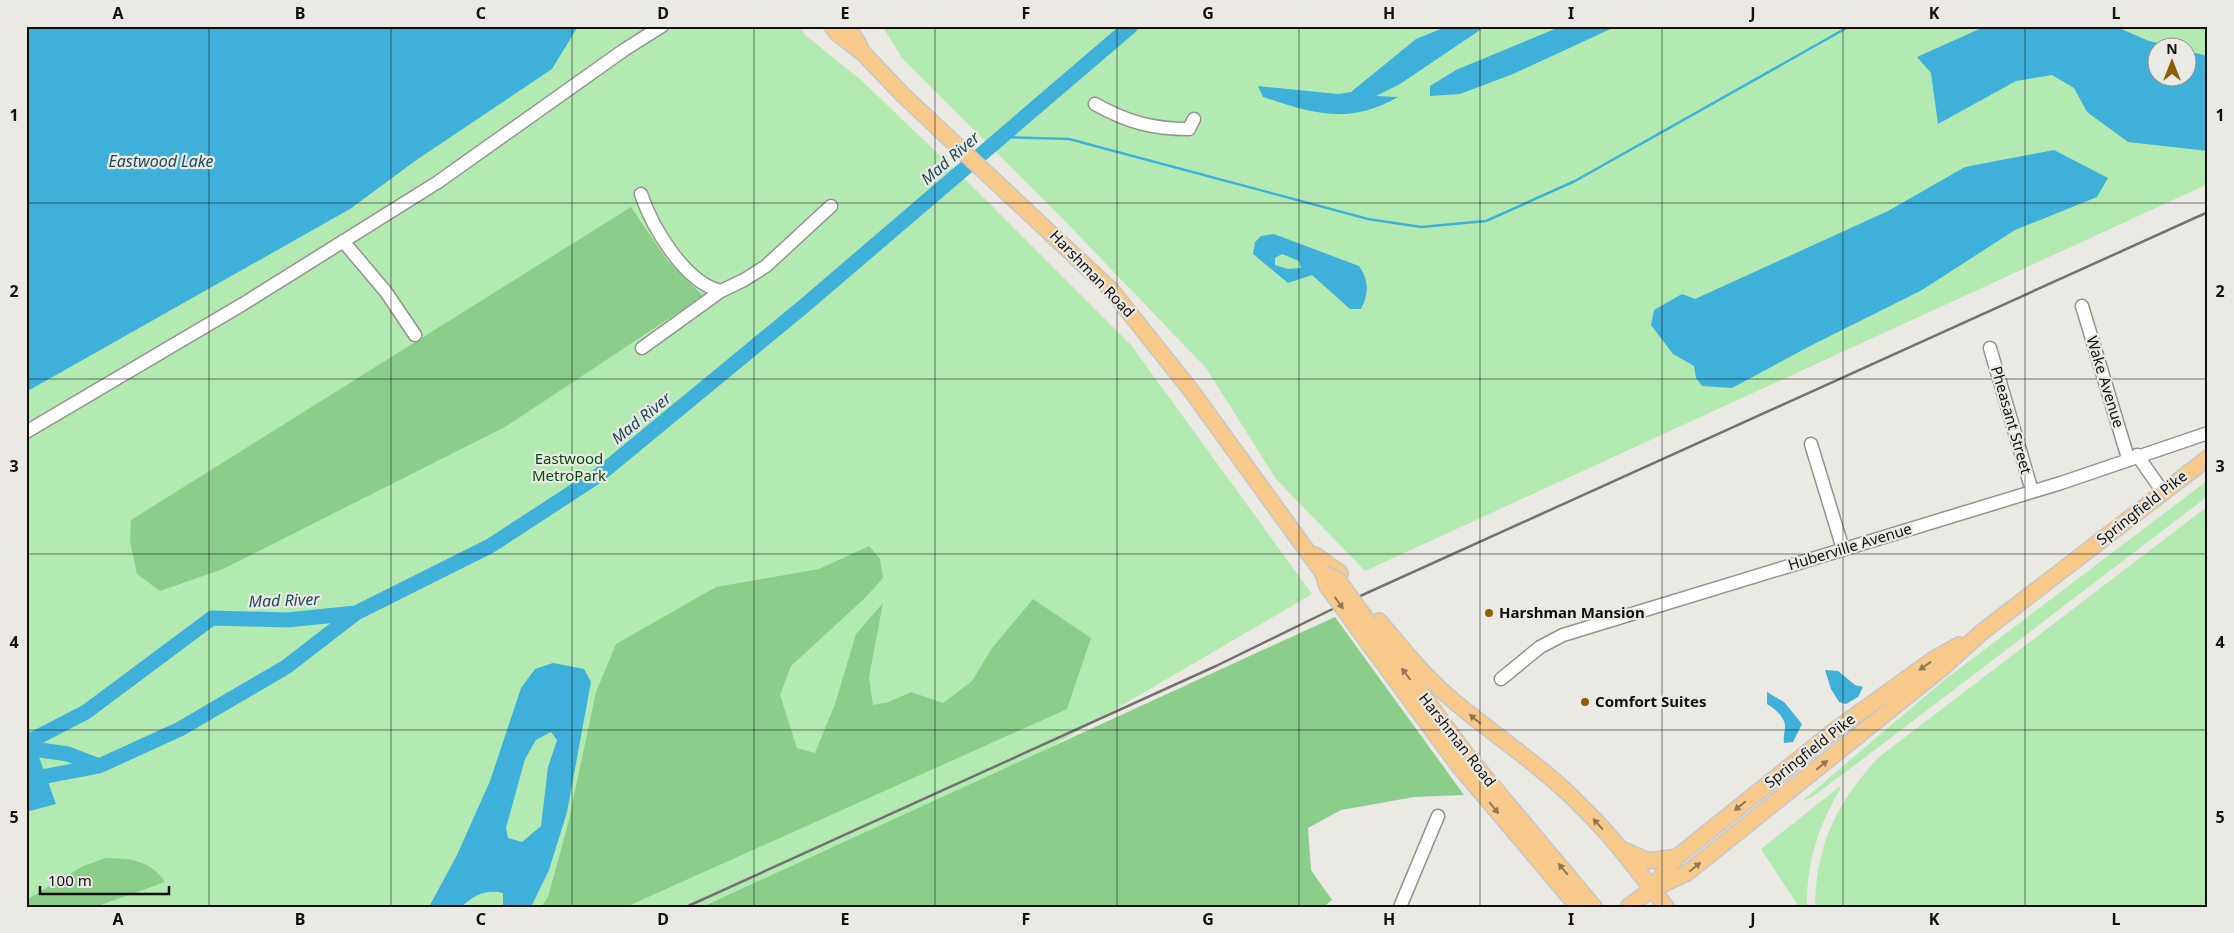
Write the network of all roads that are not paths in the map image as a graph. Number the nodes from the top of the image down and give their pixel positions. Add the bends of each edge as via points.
1 (662, 26) edge
2 (832, 26) edge
3 (848, 26) edge
4 (863, 53) junction
5 (1095, 104) dead end
6 (1194, 119) dead end
7 (641, 194) dead end
8 (831, 206) dead end
9 (343, 241) junction
10 (721, 291) junction
11 (2082, 306) dead end
12 (415, 335) dead end
13 (642, 348) dead end
14 (1990, 348) dead end
15 (26, 432) edge
16 (2208, 432) edge
17 (1811, 444) dead end
18 (2133, 457) junction
19 (2208, 458) edge
20 (2032, 491) junction
21 (2163, 492) junction
22 (1305, 548) junction
23 (1843, 549) junction
24 (1369, 625) junction
25 (1982, 632) junction
26 (1501, 679) dead end
27 (1438, 816) dead end
28 (1620, 849) junction
29 (1677, 857) junction
30 (1652, 888) junction
31 (1400, 907) edge
32 (1578, 907) edge
33 (1594, 907) edge
34 (1628, 907) edge
35 (1666, 907) edge

1 - 9 street via 438,182
2 - 4 main road, Harshman Road
3 - 4 main road, Harshman Road
4 - 22 main road, Harshman Road via 1117,296 1190,389
5 - 6 street via 1124,119 1148,126 1189,129
7 - 10 street via 657,228 677,258 694,277
8 - 10 street via 766,266
9 - 12 street via 386,292
9 - 15 street via 172,347
10 - 13 street
11 - 18 street, Wake Avenue
14 - 20 street, Pheasant Street
16 - 18 street, Huberville Avenue
17 - 23 street
18 - 20 street, Huberville Avenue
18 - 21 street
19 - 21 main road, Springfield Pike
20 - 23 street, Huberville Avenue
21 - 25 main road, Springfield Pike
22 - 24 main road, Harshman Road, bridge via 1324,573 1327,586
22 - 24 main road via 1340,573
23 - 26 street, Huberville Avenue via 1564,635 1540,647
28 -> 24 main road via 1583,807 1527,757 1488,729
24 -> 32 main road, Harshman Road via 1459,766
33 -> 24 main road, Harshman Road via 1469,758
25 -> 29 main road, Springfield Pike via 1934,659 1834,731
30 -> 25 main road, Springfield Pike via 1687,873 1941,669
27 - 31 street
28 - 29 main road via 1649,861
28 - 30 main road
29 - 30 main road, Springfield Pike
30 - 34 main road, Springfield Pike
30 - 35 main road

